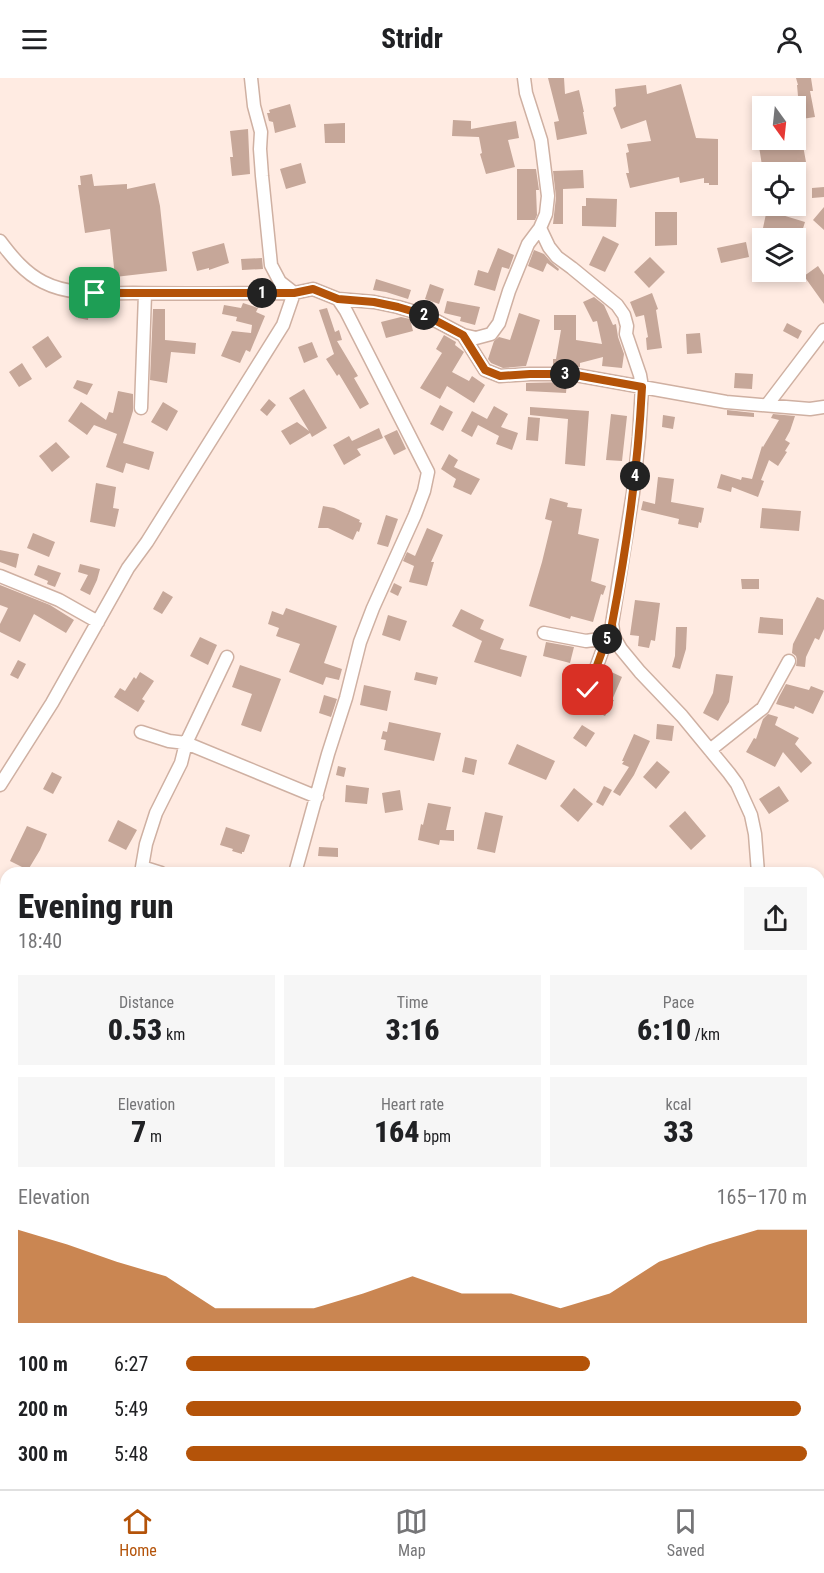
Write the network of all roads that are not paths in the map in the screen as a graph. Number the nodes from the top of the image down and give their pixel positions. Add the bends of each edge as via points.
1 (251, 78) edge
2 (524, 78) edge
3 (540, 228) junction
4 (1, 243) edge
5 (294, 293) junction
6 (145, 294) junction
7 (338, 299) junction
8 (824, 330) edge
9 (463, 335) junction
10 (642, 387) junction
11 (767, 405) junction
12 (824, 407) edge
13 (141, 408) dead end
14 (810, 409) junction
15 (824, 415) edge
16 (0, 576) edge
17 (98, 622) junction
18 (543, 633) dead end
19 (610, 635) junction
20 (227, 657) dead end
21 (789, 661) dead end
22 (588, 690) dead end
23 (141, 732) dead end
24 (186, 743) junction
25 (710, 750) junction
26 (0, 785) edge
27 (317, 797) junction
28 (142, 867) edge
29 (298, 867) edge
30 (758, 867) edge

1 - 5 street via 261,132 271,265 280,282
2 - 3 street via 546,175 546,214
3 - 9 street via 528,244 499,323 491,334 476,338
3 - 10 street via 557,257 624,315
4 - 6 street via 43,283 95,293
5 - 6 street
5 - 7 street via 313,289
5 - 17 street via 284,325 128,568
6 - 13 street
7 - 9 street via 398,307 425,315
7 - 27 street via 428,472 415,514 360,642
8 - 11 street
9 - 10 street via 485,370 500,376 570,374
10 - 11 street
10 - 19 street via 634,482
11 - 14 street
12 - 14 street
14 - 15 street
16 - 17 street via 59,600
17 - 26 street
18 - 19 street via 586,641
19 - 22 street
19 - 25 street
20 - 24 street
21 - 25 street via 763,708
23 - 24 street
24 - 27 street
24 - 28 street via 181,763 156,813
25 - 30 street via 737,784 751,815
27 - 29 street

